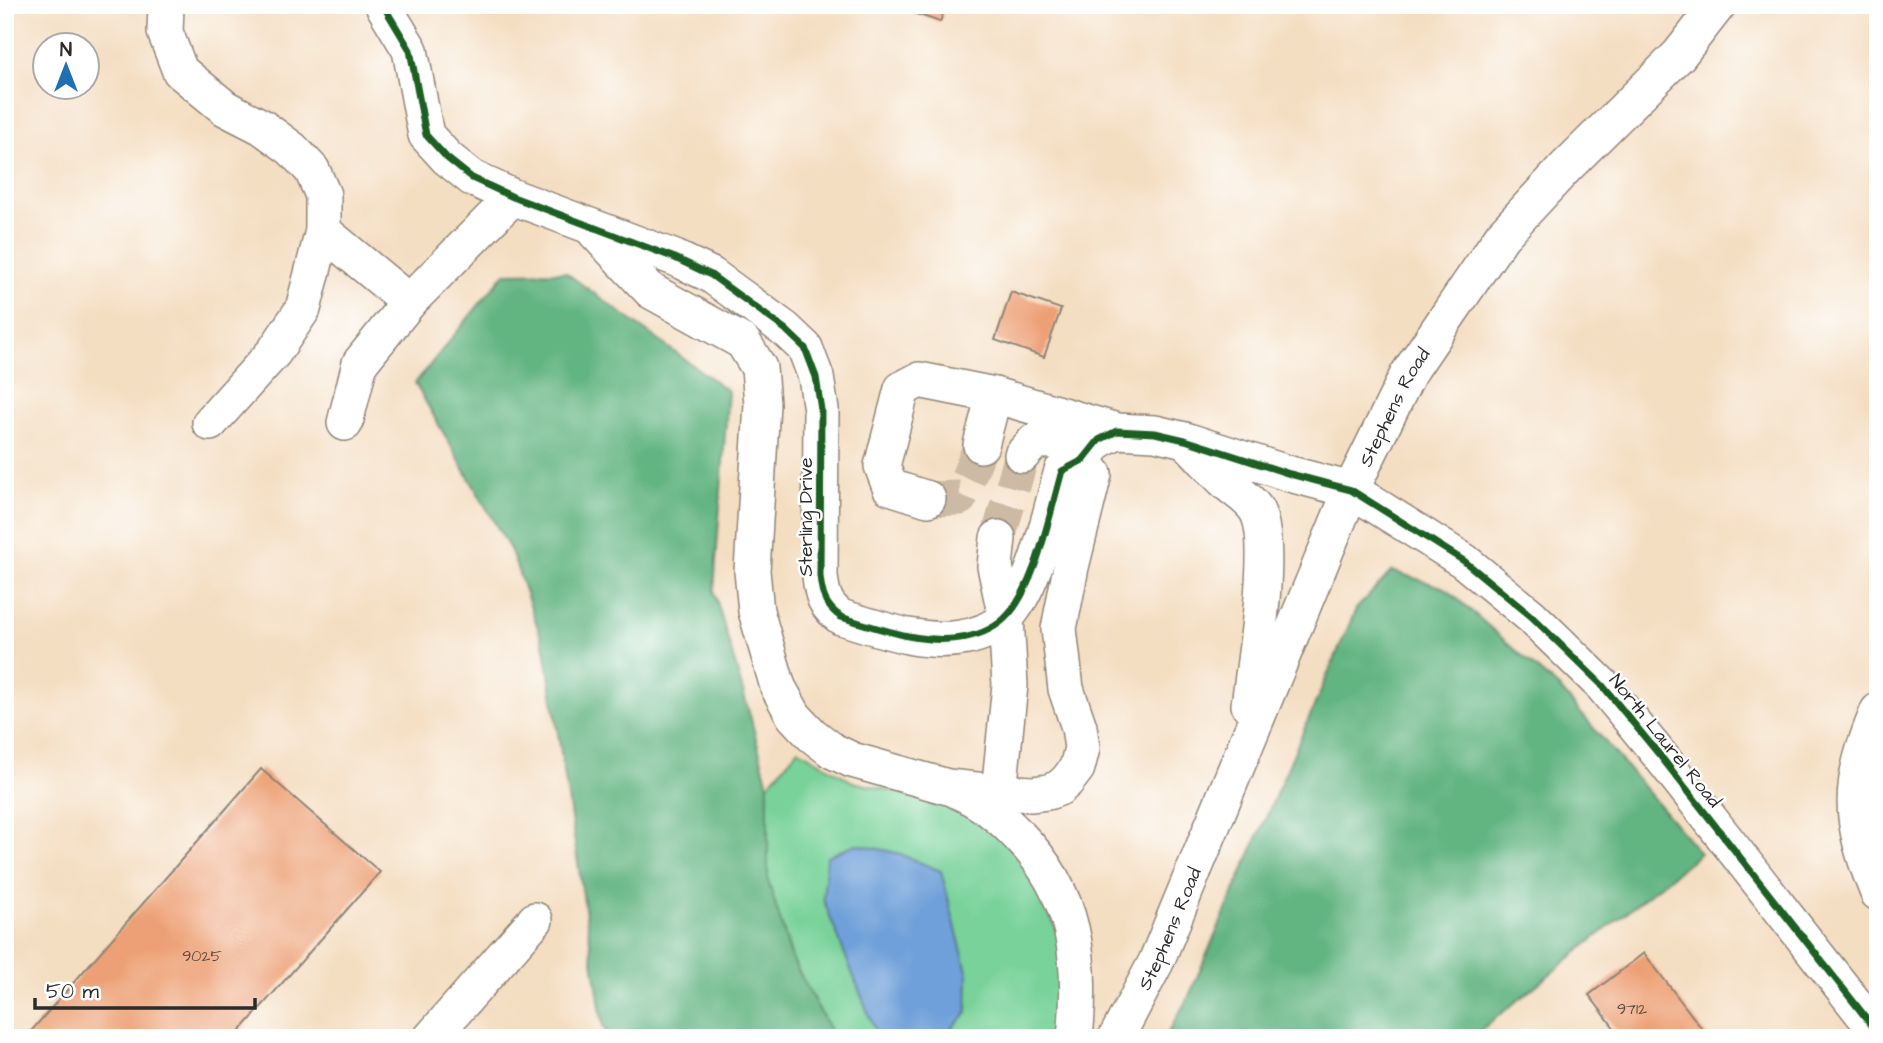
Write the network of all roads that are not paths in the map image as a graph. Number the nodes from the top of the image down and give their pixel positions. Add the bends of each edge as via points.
1 (166, 5) edge
2 (383, 5) edge
3 (1718, 5) edge
4 (513, 197) junction
5 (591, 227) junction
6 (323, 230) junction
7 (409, 302) junction
8 (994, 395) junction
9 (210, 423) dead end
10 (345, 423) dead end
11 (1185, 440) junction
12 (1100, 444) junction
13 (981, 445) tunnel mouth
14 (1023, 455) dead end
15 (1352, 489) junction
16 (928, 499) tunnel mouth
17 (998, 538) tunnel mouth
18 (1006, 618) junction
19 (1878, 711) edge
20 (1245, 744) junction
21 (948, 787) junction
22 (999, 792) junction
23 (1878, 893) edge
24 (535, 920) dead end
25 (1878, 1033) edge
26 (431, 1038) edge
27 (1075, 1038) edge
28 (1116, 1038) edge

1 - 6 street via 165,32 180,71 225,108 292,149 312,170 323,195
2 - 4 street, Sterling Drive via 410,50 426,135 472,178
3 - 15 street, Stephens Road via 1679,55 1502,236 1408,374
4 - 5 street, Sterling Drive
4 - 7 street
5 - 18 street, Sterling Drive via 711,275 805,348 821,410 820,576 821,593 832,611 907,636 947,639 979,634
5 - 21 street, Sterling Drive via 651,291 743,342 759,368 762,404 753,593 778,687 794,716 833,751 852,760
6 - 7 street
6 - 9 street via 303,309 274,352
7 - 10 street via 360,363
8 - 12 street
8 - 13 street
8 - 16 street via 919,380 902,388 881,466 890,487
11 - 12 street via 1155,433
11 - 15 street
11 - 20 street via 1244,495 1263,524 1264,572
12 - 14 street via 1035,441
12 - 18 street via 1062,471 1033,570
12 - 22 street, Sterling Drive via 1059,629 1081,759 1059,788 1032,794
15 - 20 street, Stephens Road
15 - 25 street, North Laurel Road via 1464,561 1531,616 1602,685
17 - 18 street via 995,566
18 - 22 street via 1010,685
19 - 23 street via 1856,779 1854,815
20 - 28 street, Stephens Road via 1156,962
21 - 22 street, Sterling Drive
21 - 27 street via 1010,826 1056,885 1071,921 1076,951
24 - 26 street

